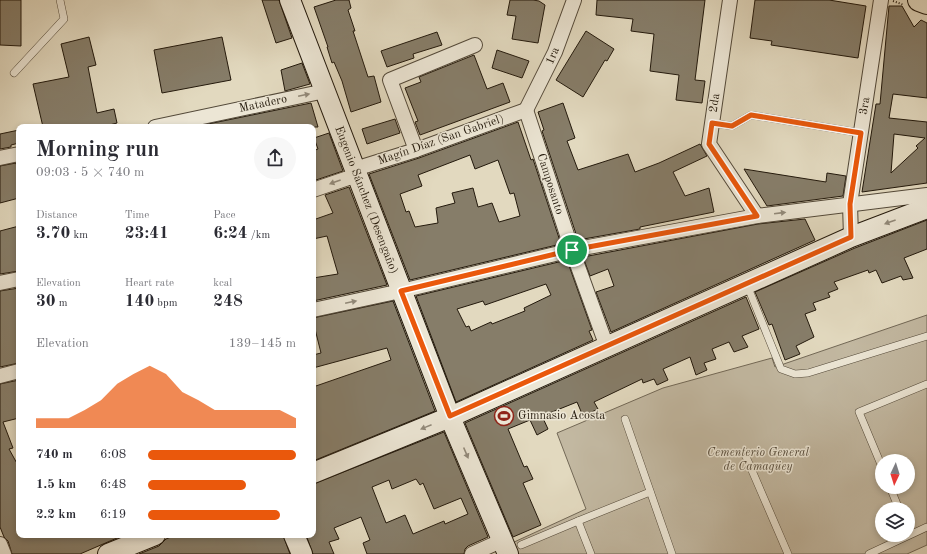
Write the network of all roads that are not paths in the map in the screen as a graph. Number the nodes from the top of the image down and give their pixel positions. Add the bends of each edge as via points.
1 (60, 0) edge
2 (290, 0) edge
3 (574, 0) edge
4 (730, 0) edge
5 (881, 0) edge
6 (919, 0) edge
7 (927, 3) edge
8 (475, 45) dead end
9 (14, 72) dead end
10 (325, 91) junction
11 (526, 110) junction
12 (198, 123) edge
13 (712, 123) junction
14 (187, 124) edge
15 (861, 133) junction
16 (416, 150) junction
17 (16, 155) edge
18 (0, 158) edge
19 (356, 172) junction
20 (316, 189) edge
21 (927, 199) edge
22 (850, 204) junction
23 (757, 216) junction
24 (851, 237) junction
25 (572, 250) junction
26 (16, 279) edge
27 (0, 283) edge
28 (746, 284) junction
29 (401, 291) junction
30 (316, 309) edge
31 (927, 336) edge
32 (607, 347) junction
33 (16, 372) edge
34 (0, 376) edge
35 (927, 384) edge
36 (450, 416) junction
37 (624, 419) dead end
38 (744, 452) dead end
39 (877, 454) edge
40 (316, 472) edge
41 (650, 492) junction
42 (578, 521) junction
43 (927, 527) edge
44 (915, 530) edge
45 (295, 538) edge
46 (144, 541) edge
47 (891, 542) edge
48 (0, 544) edge
49 (511, 546) edge
50 (4, 554) edge
51 (108, 554) edge
52 (302, 554) edge
53 (472, 554) edge
54 (591, 554) edge
55 (672, 554) edge
56 (788, 554) edge
57 (869, 554) edge

1 - 9 lane via 64,19
2 - 10 street, Eugenio Sánchez (Desengaño)
3 - 11 street, 1ra via 552,59
4 - 13 street, 2da
5 - 15 street, 3ra
6 - 7 main road
8 - 16 street via 390,80
12 -> 10 street, Matadero
10 - 19 street, Eugenio Sánchez (Desengaño)
11 - 16 street, Magín Díaz (San Gabriel)
11 - 25 street, Camposanto
12 - 14 street, Matadero
13 - 15 lane via 732,126 751,115
13 - 23 street, 2da via 709,144
15 - 22 street, 3ra
16 - 19 street, Magín Díaz (San Gabriel)
17 - 18 street
19 -> 20 street, Magín Díaz (San Gabriel)
19 - 29 street, Eugenio Sánchez (Desengaño)
21 - 22 street
21 -> 24 street
23 -> 22 street
22 - 24 street, 3ra
23 - 25 street
24 - 28 street
25 - 29 street
25 - 32 street, Camposanto
26 - 27 street
28 - 31 lane via 781,369 795,374 808,373
28 - 32 street
30 -> 29 street
29 - 36 street, Eugenio Sánchez (Desengaño)
32 - 36 street
33 - 34 street
35 - 39 lane via 859,412
36 -> 40 street
36 -> 49 street, Eugenio Sánchez (Desengaño)
37 - 41 lane
38 - 56 lane
41 - 42 lane
41 - 55 lane
42 - 49 lane
42 - 54 lane
43 - 44 lane
45 - 52 street
46 - 51 street
47 - 57 lane
48 - 50 street
49 - 53 street

